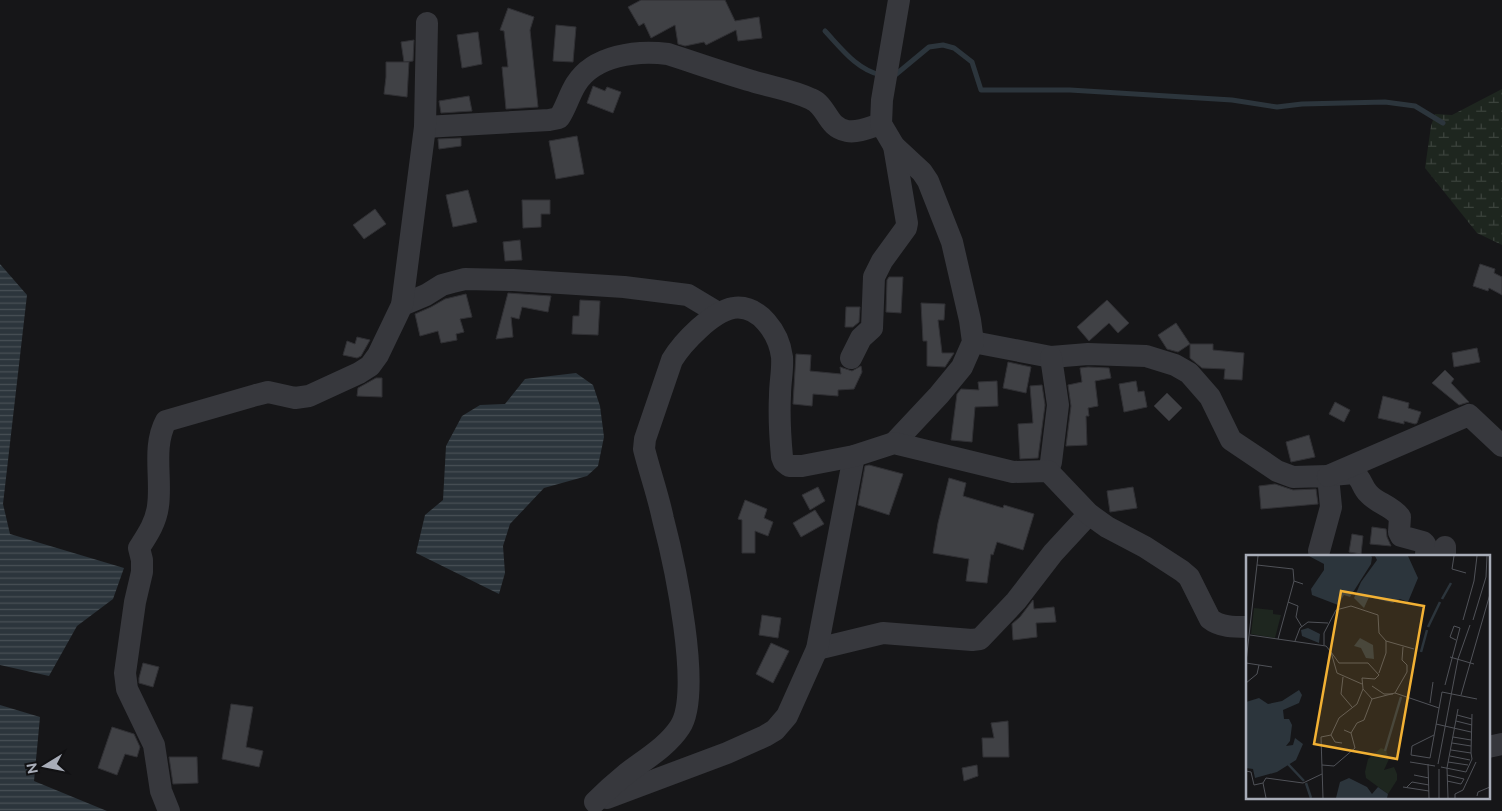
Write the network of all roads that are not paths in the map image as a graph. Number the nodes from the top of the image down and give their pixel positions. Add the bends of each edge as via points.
1 (899, 0) edge
2 (427, 23) dead end
3 (881, 124) junction
4 (426, 126) junction
5 (894, 146) junction
6 (402, 305) junction
7 (718, 314) junction
8 (973, 342) junction
9 (1051, 357) junction
10 (851, 358) dead end
11 (894, 442) junction
12 (1502, 446) edge
13 (854, 456) junction
14 (1048, 472) junction
15 (1328, 476) junction
16 (1089, 514) junction
17 (1319, 550) dead end
18 (1438, 553) edge
19 (1246, 627) edge
20 (817, 649) junction
21 (592, 807) edge
22 (169, 811) edge

1 - 3 street
2 - 4 street
3 - 4 street via 847,131 836,127 813,99 660,53 614,57 596,65 580,77 559,118
3 - 5 street
4 - 6 street
5 - 8 street via 928,181 952,242
5 - 10 street via 906,228 874,277 872,328 861,338
6 - 7 street via 453,282 513,280 624,287 688,295
6 - 22 street via 378,355 370,366 358,373 309,396 295,398 268,392 174,418 166,421 161,430 159,504 156,518 139,548 142,572 125,673 127,689 154,745 161,792
7 - 13 street via 737,308 749,309 767,323 778,339 782,356 780,412 784,462 794,467
7 - 21 street via 672,360 644,449 663,518 680,602 688,665 686,715 671,739 623,776
8 - 9 street
8 - 11 street via 962,367
9 - 14 street via 1058,405
9 - 15 street via 1131,354 1175,365 1189,373 1210,397 1231,440 1277,471 1293,477
11 - 13 street
11 - 14 street via 1013,472
12 - 15 street via 1469,415
13 - 20 street
14 - 16 street
15 - 17 street via 1331,507
15 - 18 street via 1354,474 1360,478 1372,497 1400,517 1401,536 1423,542
16 - 19 street via 1189,577 1215,623
16 - 20 street via 1053,553 1016,601 980,638 883,633
20 - 21 street via 787,716 775,730 727,753

